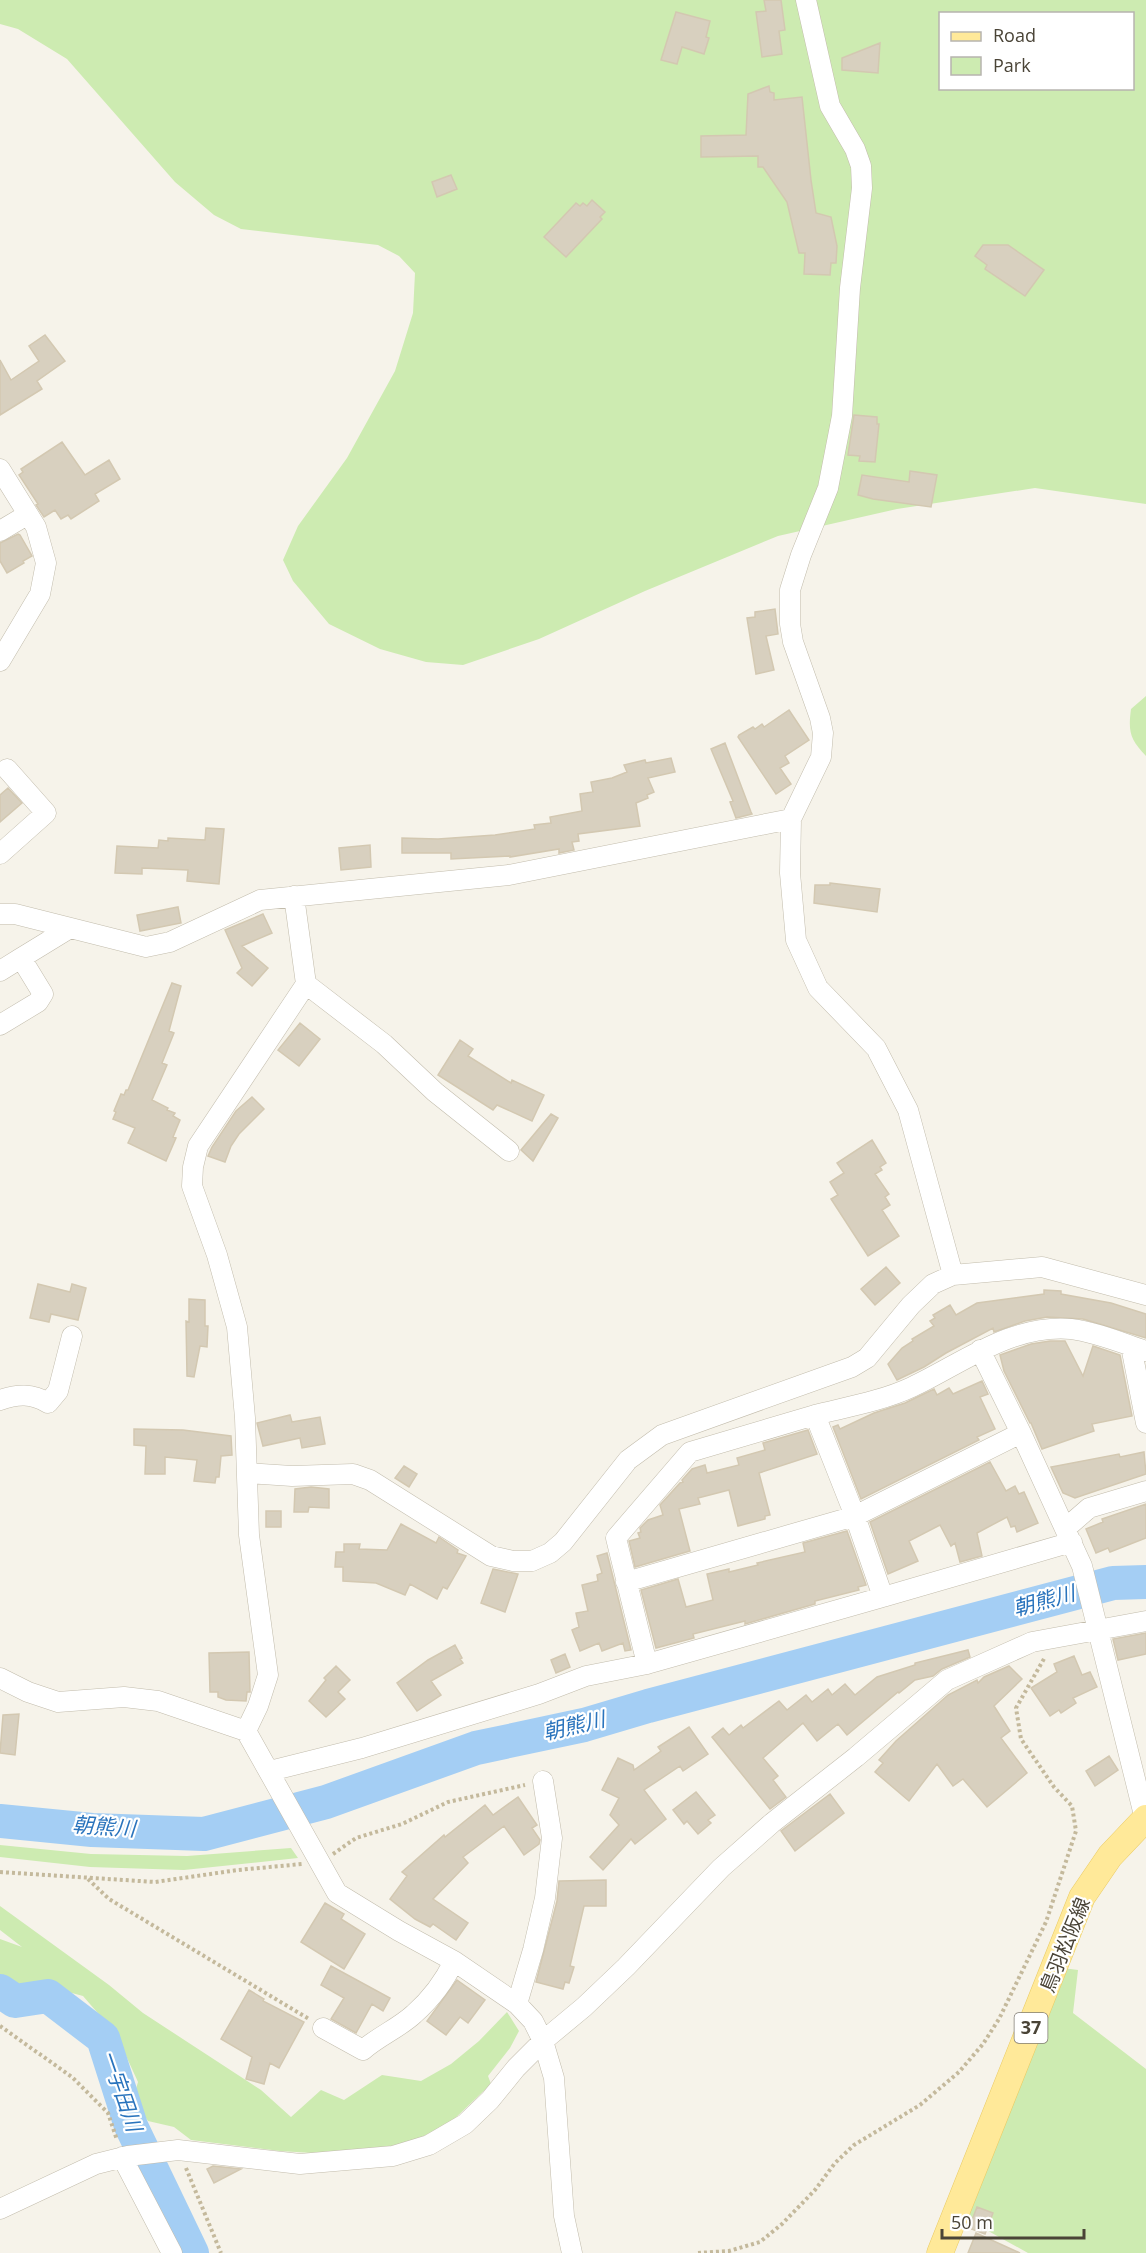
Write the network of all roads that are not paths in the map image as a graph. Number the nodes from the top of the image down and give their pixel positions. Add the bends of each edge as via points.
1 (806, 0) edge
2 (0, 469) edge
3 (27, 515) junction
4 (0, 531) edge
5 (0, 662) edge
6 (2, 768) edge
7 (792, 819) junction
8 (0, 854) edge
9 (294, 896) junction
10 (0, 914) edge
11 (70, 928) junction
12 (21, 958) junction
13 (0, 970) edge
14 (306, 984) junction
15 (0, 1025) edge
16 (509, 1151) dead end
17 (953, 1275) junction
18 (1146, 1295) edge
19 (72, 1336) dead end
20 (1138, 1348) edge
21 (980, 1350) junction
22 (794, 1389) junction
23 (0, 1400) edge
24 (810, 1416) junction
25 (1146, 1424) edge
26 (1021, 1433) junction
27 (247, 1473) junction
28 (1146, 1491) edge
29 (855, 1516) junction
30 (1069, 1535) junction
31 (626, 1582) junction
32 (883, 1597) junction
33 (1146, 1621) edge
34 (1098, 1628) junction
35 (647, 1665) junction
36 (0, 1678) edge
37 (246, 1731) junction
38 (270, 1771) junction
39 (543, 1780) road end
40 (1145, 1819) edge
41 (454, 1961) junction
42 (517, 2004) junction
43 (323, 2028) road end
44 (543, 2041) junction
45 (125, 2157) junction
46 (0, 2209) edge
47 (172, 2253) edge
48 (572, 2253) edge
49 (940, 2253) edge

1 - 7 street via 830,106 855,149 862,188 850,288 842,416 828,488 790,590 793,642 823,732 821,758
2 - 3 street
3 - 4 street
3 - 5 street via 36,527 46,563 40,594
6 - 8 street via 46,813
7 - 9 street via 509,875
7 - 17 street via 790,873 796,940 818,988 876,1048 908,1110
9 - 11 street via 260,900 170,942 146,947
9 - 14 street
10 - 11 street
11 - 12 street
12 - 13 street
12 - 15 street via 43,994 38,1002
14 - 16 street via 384,1044 435,1092
14 - 27 street via 198,1146 193,1167 192,1186 237,1328
17 - 18 street via 1042,1268
17 - 22 street via 933,1284 911,1305 867,1358
19 - 23 street via 58,1391 48,1403 38,1397 19,1395
20 - 21 street via 1070,1329 1023,1334
20 - 25 street
21 - 24 street via 911,1388
21 - 26 street
22 - 24 street
22 - 27 street via 662,1434 628,1460 563,1542 532,1561 491,1556 370,1480 353,1474
24 - 29 street
24 - 31 street via 690,1452 616,1538
26 - 29 street
26 - 30 street
27 - 37 street via 249,1535 268,1675
28 - 30 street via 1089,1508
29 - 31 street
29 - 32 street
30 - 32 street
30 - 34 street via 1082,1566
31 - 35 street
32 - 35 street
33 - 34 street
34 - 40 street
34 - 44 street via 1032,1642 947,1680 721,1868 617,1975
35 - 38 street via 586,1676 373,1745
36 - 37 street via 58,1702 123,1697 158,1701
37 - 38 street
38 - 41 street via 338,1893
39 - 42 street via 552,1838 545,1898
40 - 49 main road, 鳥羽松阪線 / 37 via 1110,1856 1082,1897
41 - 42 street
41 - 43 street via 444,1981 413,2015 363,2050
42 - 44 street via 533,2021
44 - 45 street via 465,2124 429,2145 393,2156 300,2164 173,2151
44 - 48 street via 554,2078 564,2216
45 - 46 street via 96,2164
45 - 47 street

